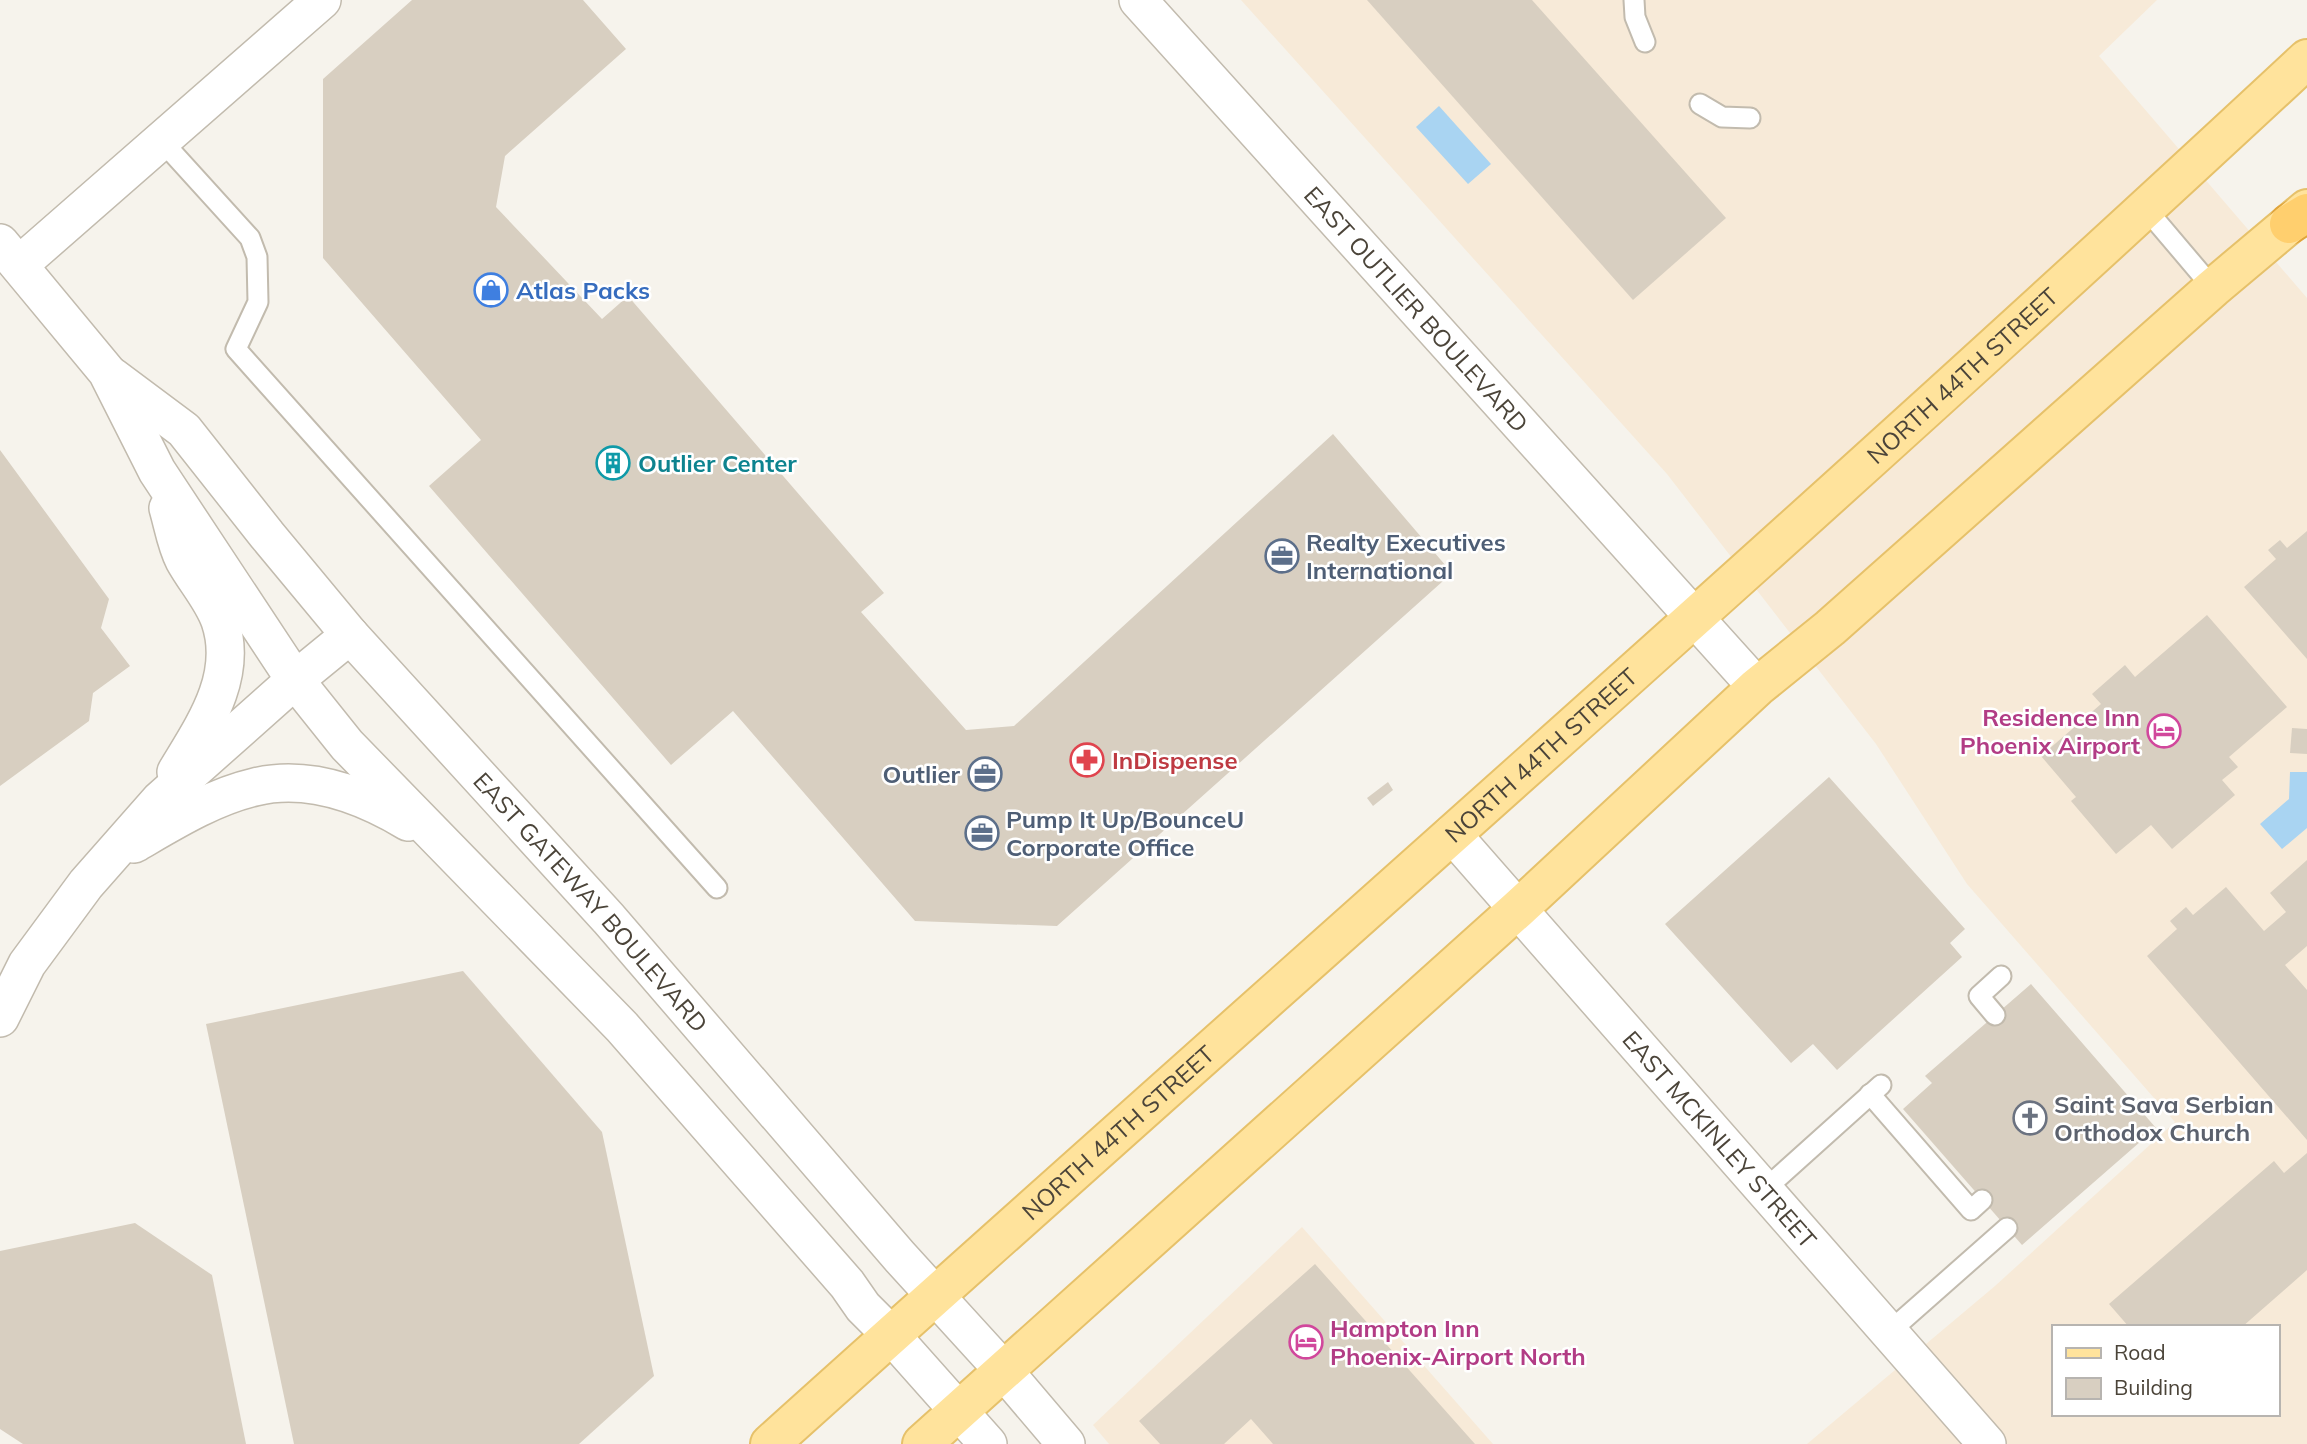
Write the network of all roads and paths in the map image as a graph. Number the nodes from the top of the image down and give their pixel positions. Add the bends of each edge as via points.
1 (323, 0) edge
2 (1138, 0) edge
3 (1634, 0) edge
4 (1645, 42) dead end
5 (2307, 59) edge
6 (1700, 104) dead end
7 (1749, 118) dead end
8 (161, 140) junction
9 (2146, 209) junction
10 (2301, 215) edge
11 (10, 254) edge
12 (2213, 288) junction
13 (107, 372) junction
14 (157, 471) junction
15 (1694, 620) junction
16 (350, 635) junction
17 (295, 680) junction
18 (1757, 687) junction
19 (160, 800) junction
20 (1452, 834) junction
21 (440, 841) junction
22 (109, 858) junction
23 (717, 888) dead end
24 (1518, 909) junction
25 (2001, 976) dead end
26 (1995, 1015) dead end
27 (0, 1018) edge
28 (1764, 1190) junction
29 (1982, 1199) dead end
30 (2007, 1228) dead end
31 (936, 1295) junction
32 (1889, 1332) junction
33 (891, 1335) junction
34 (1004, 1371) junction
35 (959, 1411) junction
36 (770, 1444) edge
37 (922, 1444) edge
38 (988, 1444) edge
39 (1066, 1444) edge
40 (1987, 1444) edge

1 - 8 street
2 - 15 street, EAST OUTLIER BOULEVARD
3 - 4 lane
5 - 9 main road, NORTH 44TH STREET
6 - 7 lane via 1722,117
8 - 11 street
8 - 23 lane via 250,238 257,257 258,302 236,349
9 - 12 lane
9 - 15 main road, NORTH 44TH STREET
10 - 12 main road
11 - 13 street, EAST GATEWAY BOULEVARD
12 - 18 main road via 1830,628
13 - 14 street, EAST GATEWAY BOULEVARD
13 - 16 street, EAST GATEWAY BOULEVARD via 184,430
14 - 17 street, EAST GATEWAY BOULEVARD
14 - 19 street, EAST GATEWAY BOULEVARD via 182,557 220,620 224,648 222,684 212,712
15 - 18 street
15 - 20 main road, NORTH 44TH STREET
16 - 17 street
16 - 31 street, EAST GATEWAY BOULEVARD via 609,919
17 - 19 street
17 - 21 street, EAST GATEWAY BOULEVARD via 347,745
18 - 24 main road
19 - 22 street
20 - 24 street, EAST MCKINLEY STREET
20 - 31 main road, NORTH 44TH STREET
21 - 22 street via 383,807 342,790 281,784 255,787 198,808
21 - 33 street, EAST GATEWAY BOULEVARD via 622,1027
22 - 27 street via 27,964
24 - 28 street, EAST MCKINLEY STREET
24 - 34 main road
25 - 26 lane via 1979,996
28 - 29 lane via 1876,1090 1971,1210
28 - 32 street, EAST MCKINLEY STREET
30 - 32 lane
31 - 33 main road, NORTH 44TH STREET
31 - 34 street, EAST GATEWAY BOULEVARD
32 - 40 street, EAST MCKINLEY STREET
33 - 35 street, EAST GATEWAY BOULEVARD
33 - 36 main road, NORTH 44TH STREET
34 - 35 main road
34 - 39 street, EAST GATEWAY BOULEVARD
35 - 37 main road
35 - 38 street, EAST GATEWAY BOULEVARD

